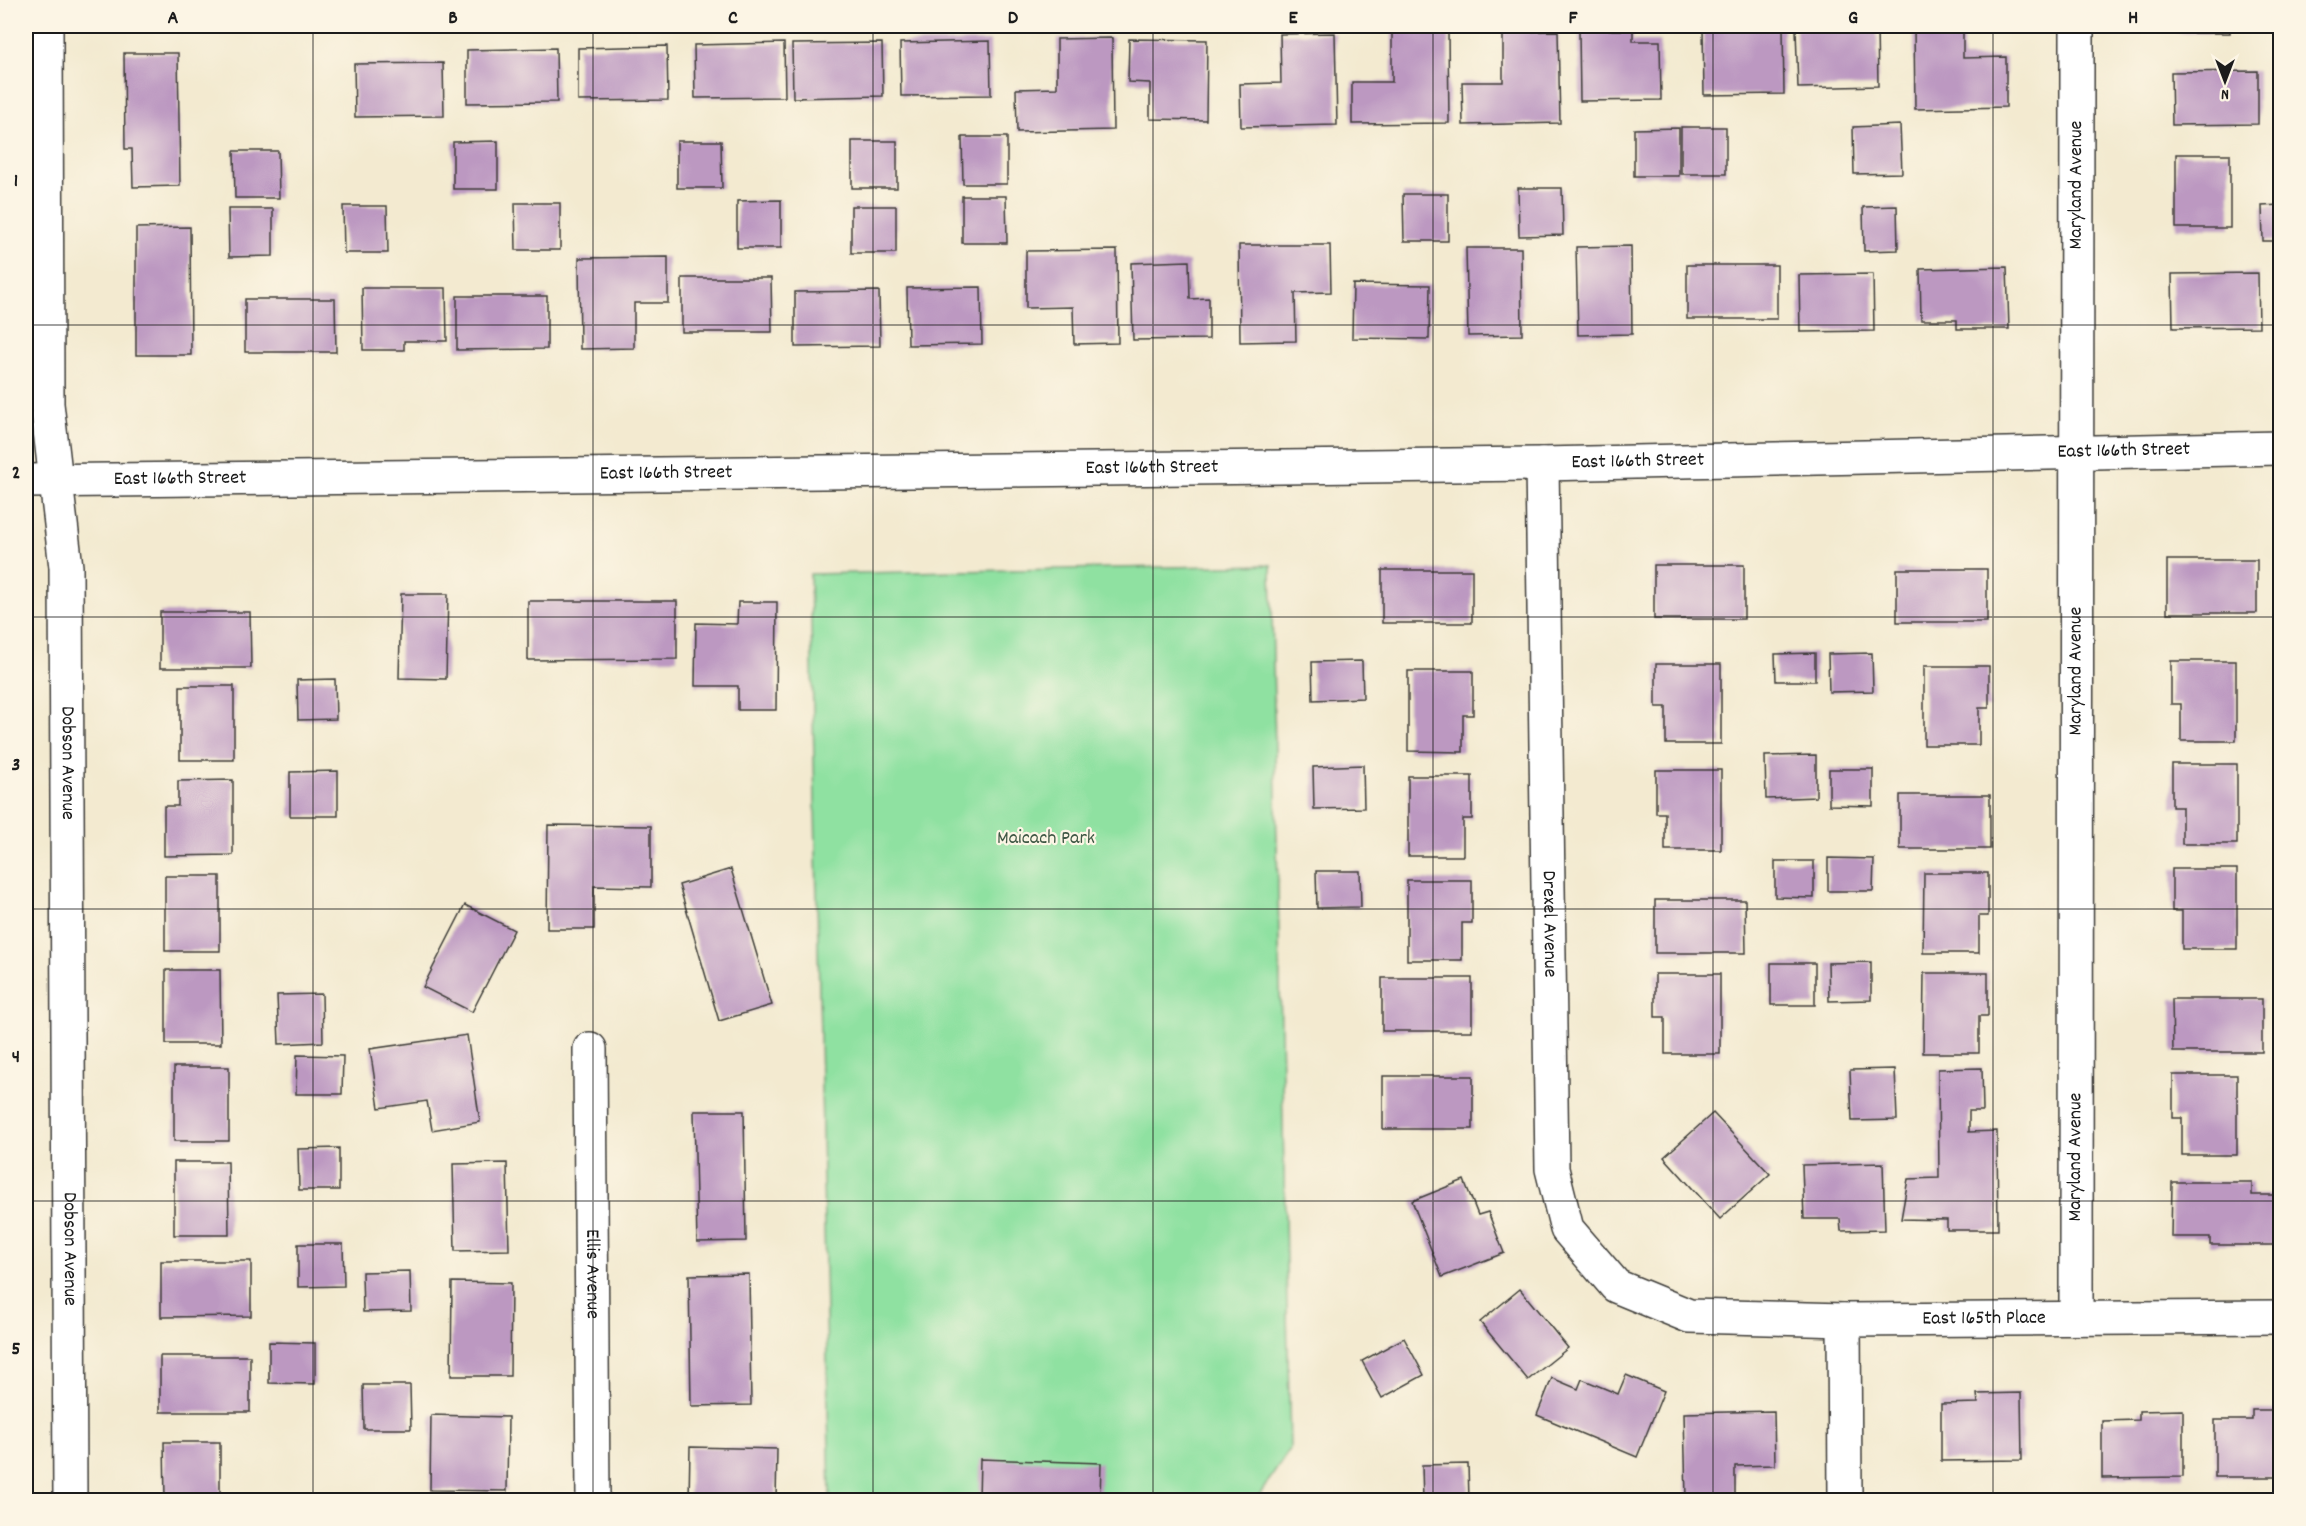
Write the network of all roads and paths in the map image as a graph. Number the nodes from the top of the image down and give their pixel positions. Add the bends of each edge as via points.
1 (46, 26) edge
2 (2077, 26) edge
3 (2280, 448) edge
4 (2077, 451) junction
5 (1542, 464) junction
6 (40, 480) edge
7 (590, 1049) dead end
8 (1689, 1316) joint
9 (2076, 1317) junction
10 (2280, 1317) edge
11 (1844, 1320) junction
12 (70, 1500) edge
13 (593, 1500) edge
14 (1845, 1500) edge

1 - 6 street, Dobson Avenue via 47,404
2 - 4 street, Maryland Avenue
3 - 4 street, East 166th Street
4 - 5 street, East 166th Street
4 - 9 street, Maryland Avenue
5 - 6 street, East 166th Street
5 - 8 street, Drexel Avenue via 1551,1169 1567,1229 1616,1286
6 - 12 street, Dobson Avenue via 66,567
7 - 13 street, Ellis Avenue
8 - 11 street, East 165th Place
9 - 10 street, East 165th Place
9 - 11 street, East 165th Place
11 - 14 street

